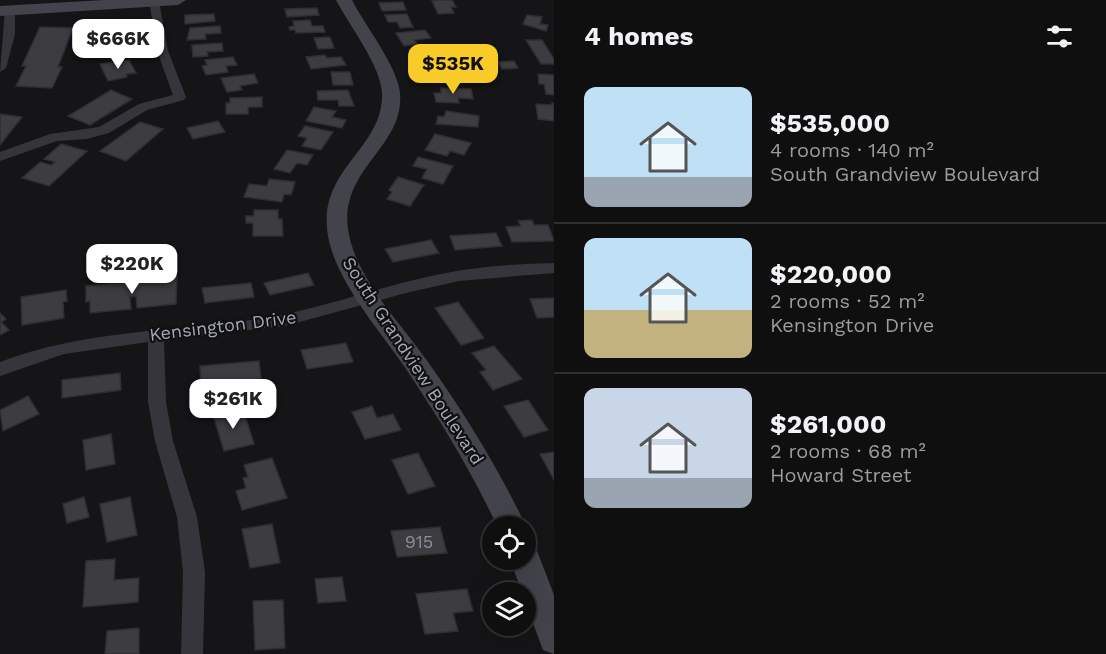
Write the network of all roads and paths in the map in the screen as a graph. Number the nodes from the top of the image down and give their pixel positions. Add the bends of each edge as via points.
1 (178, 0) edge
2 (344, 0) edge
3 (154, 2) edge
4 (5, 10) edge
5 (5, 28) edge
6 (0, 68) edge
7 (0, 157) edge
8 (554, 268) edge
9 (371, 298) junction
10 (156, 336) junction
11 (0, 369) edge
12 (506, 516) edge
13 (529, 570) edge
14 (554, 639) edge
15 (192, 654) edge

1 - 3 street
2 - 9 street, South Grandview Boulevard via 385,72 391,92 388,114 342,184 336,214 340,244
3 - 4 street
3 - 7 street via 165,67 180,97 143,107 104,130 44,140
4 - 5 street
5 - 6 street
8 - 9 street, Kensington Drive via 487,272 428,282
9 - 10 street, Kensington Drive via 265,324
9 - 12 street, South Grandview Boulevard via 470,446
10 - 11 street, Kensington Drive via 78,342
10 - 15 street via 157,402 164,441 187,517 194,572
13 - 14 street

